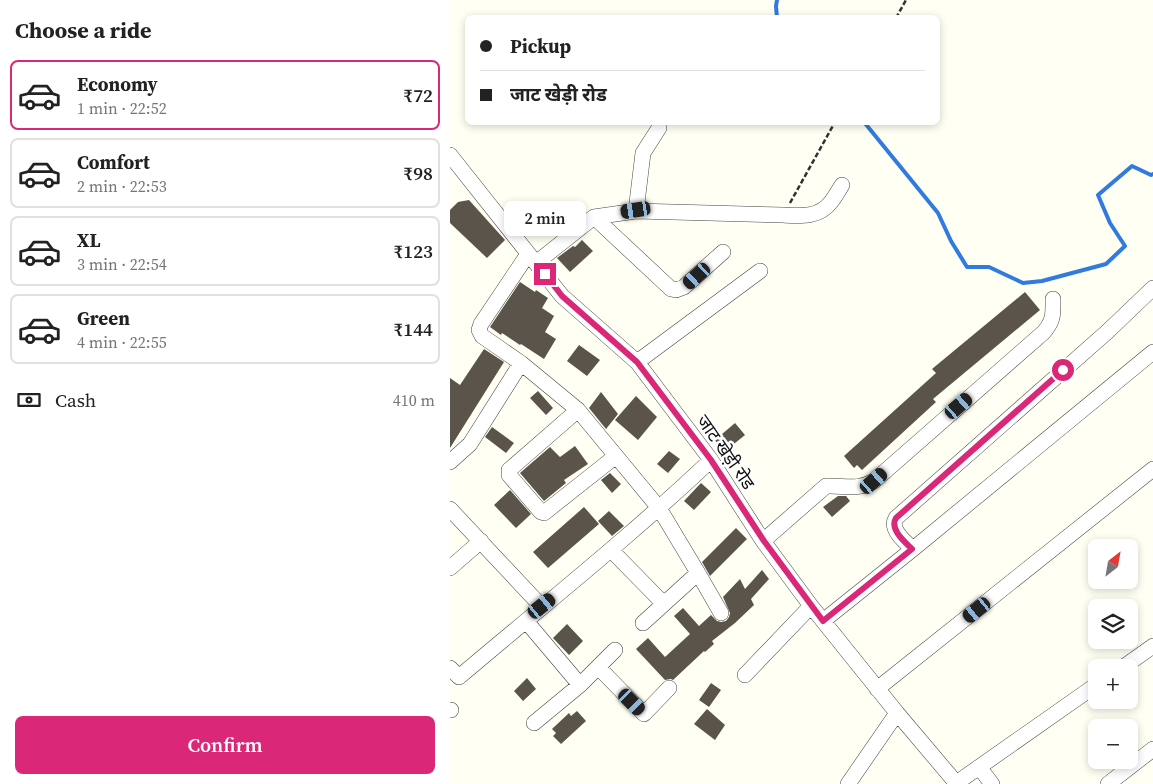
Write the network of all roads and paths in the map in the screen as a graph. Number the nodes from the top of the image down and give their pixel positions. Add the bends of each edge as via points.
1 (906, 0) edge
2 (898, 15) edge
3 (833, 125) edge
4 (659, 128) dead end
5 (450, 156) edge
6 (842, 185) dead end
7 (636, 210) junction
8 (783, 215) junction
9 (594, 217) junction
10 (723, 252) dead end
11 (532, 259) junction
12 (760, 270) dead end
13 (1153, 288) edge
14 (1053, 299) dead end
15 (1153, 352) edge
16 (637, 362) junction
17 (521, 363) junction
18 (578, 410) junction
19 (616, 456) junction
20 (711, 460) junction
21 (450, 462) edge
22 (1153, 469) edge
23 (659, 508) junction
24 (450, 509) edge
25 (481, 541) junction
26 (764, 541) junction
27 (912, 549) junction
28 (611, 550) junction
29 (450, 568) edge
30 (698, 573) junction
31 (664, 604) junction
32 (542, 606) junction
33 (811, 606) junction
34 (721, 613) dead end
35 (526, 621) junction
36 (823, 621) junction
37 (643, 623) dead end
38 (1153, 646) edge
39 (616, 650) dead end
40 (1135, 659) edge
41 (598, 667) junction
42 (450, 668) edge
43 (745, 675) dead end
44 (580, 685) junction
45 (669, 688) dead end
46 (877, 690) junction
47 (1088, 691) edge
48 (897, 714) junction
49 (534, 723) dead end
50 (1153, 749) edge
51 (979, 767) junction
52 (848, 784) edge
53 (956, 784) edge
54 (992, 784) edge
55 (1108, 784) edge

1 - 2 path
3 - 8 path
4 - 7 street via 643,153
5 - 11 street, जाट खेड़ी रोड
6 - 8 street via 826,208 803,216
7 - 8 street
7 - 9 street
9 - 10 street via 672,289 684,287
9 - 11 street
11 - 16 street, जाट खेड़ी रोड via 562,296
11 - 17 street via 479,330 482,336
12 - 16 street
13 - 27 street via 896,518 894,527
14 - 26 street via 1053,317 1044,332 874,481 858,488 826,486
15 - 27 street
16 - 20 street, जाट खेड़ी रोड
17 - 18 street
17 - 21 street via 470,444
18 - 19 street
18 - 19 street via 509,470 509,475 544,513
19 - 23 street
20 - 23 street
20 - 26 street, जाट खेड़ी रोड
22 - 46 street
23 - 28 street
23 - 30 street
24 - 25 street
25 - 29 street
25 - 32 street
26 - 33 street, जाट खेड़ी रोड
27 - 36 street
28 - 31 street
28 - 32 street
30 - 31 street
30 - 34 street
31 - 37 street
32 - 35 street
33 - 36 street, जाट खेड़ी रोड
33 - 43 street
35 - 42 street via 459,677
35 - 44 street
36 - 46 street, जाट खेड़ी रोड
38 - 40 street
39 - 41 street
41 - 44 street
41 - 45 street via 644,714
44 - 49 street
46 - 48 street, जाट खेड़ी रोड
47 - 51 street
48 - 52 street
48 - 53 street, जाट खेड़ी रोड
50 - 55 street
51 - 53 street
51 - 54 street

